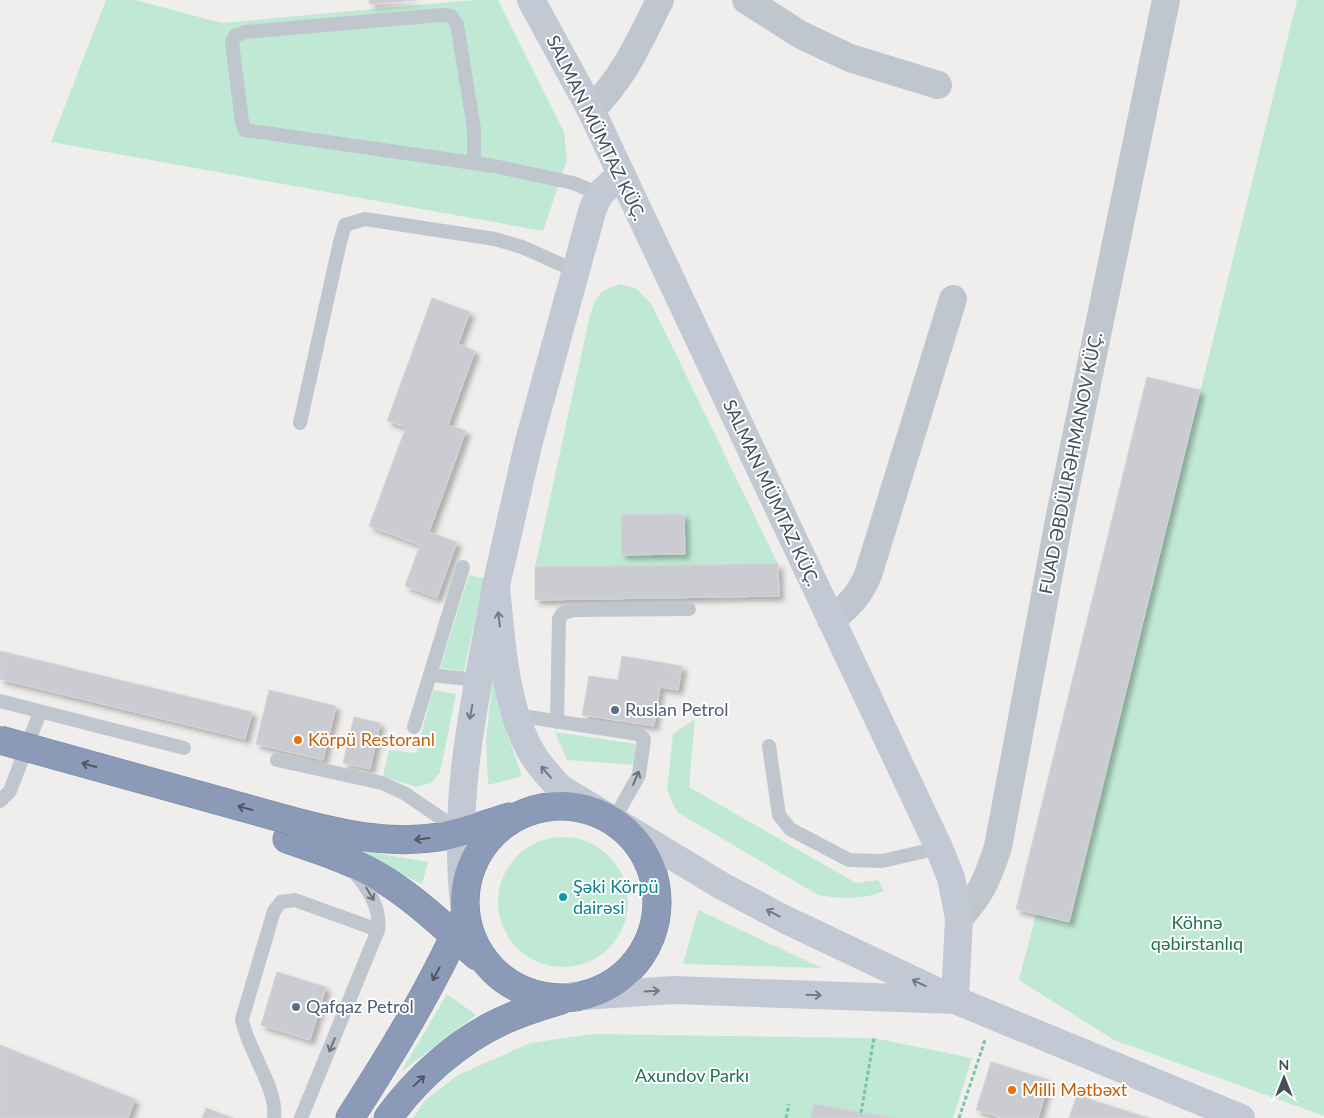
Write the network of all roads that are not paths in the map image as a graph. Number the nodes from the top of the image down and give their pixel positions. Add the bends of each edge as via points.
1 (531, 0) edge
2 (660, 0) edge
3 (746, 0) edge
4 (1166, 0) edge
5 (938, 85) dead end
6 (591, 110) junction
7 (474, 162) junction
8 (621, 174) junction
9 (600, 194) junction
10 (576, 271) junction
11 (953, 299) dead end
12 (300, 423) dead end
13 (462, 568) dead end
14 (496, 586) junction
15 (689, 609) dead end
16 (831, 620) junction
17 (430, 675) junction
18 (478, 680) junction
19 (0, 701) edge
20 (40, 712) junction
21 (516, 715) junction
22 (558, 722) junction
23 (414, 727) dead end
24 (0, 740) edge
25 (769, 746) dead end
26 (184, 748) dead end
27 (0, 759) edge
28 (276, 760) dead end
29 (0, 801) edge
30 (520, 814) junction
31 (613, 821) junction
32 (290, 830) junction
33 (460, 831) junction
34 (939, 848) junction
35 (339, 856) junction
36 (959, 918) junction
37 (460, 925) junction
38 (378, 930) junction
39 (568, 997) junction
40 (955, 1000) junction
41 (274, 1118) edge
42 (301, 1118) edge
43 (350, 1118) edge
44 (388, 1118) edge
45 (1241, 1118) edge

1 - 6 street, SALMAN MÜMTAZ KÜÇ.
2 - 6 street via 625,70
3 - 5 street via 801,35 850,58
4 - 36 street, FUAD ƏBDÜLRƏHMANOV KÜÇ. via 1060,515 998,847 976,900
6 - 8 street, SALMAN MÜMTAZ KÜÇ.
7 - 7 lane via 246,130 242,122 232,42 235,36 246,32 451,16 457,24 474,129
7 - 9 lane via 564,180
8 - 9 street
8 - 16 street, SALMAN MÜMTAZ KÜÇ.
9 - 10 street via 593,208
10 - 12 lane via 495,239 365,220 345,225
10 - 14 street via 525,455
11 - 16 street via 870,572 850,605
13 - 17 lane
14 - 18 street
21 -> 14 street
15 - 22 lane via 574,610 563,613 559,619
16 - 34 street, SALMAN MÜMTAZ KÜÇ.
17 - 18 lane
17 - 23 lane
18 -> 33 street via 465,755
19 - 20 lane
20 - 26 lane
20 - 29 lane via 10,791
21 - 22 lane
31 -> 21 street via 560,788 544,771 532,754
31 -> 22 lane via 639,775 644,739 638,734
32 -> 24 highway, bridge
25 - 34 lane via 779,815 790,829 849,860 882,861
27 - 32 highway
28 - 33 lane via 382,783 404,793
30 - 31 highway via 552,806 568,806
30 - 33 highway
30 - 37 highway via 492,834 472,863
31 - 39 highway via 636,841 650,867 657,896 654,926 642,953 623,975 597,991
40 -> 31 street via 775,914
33 -> 32 highway via 411,840 379,840
32 - 35 highway
33 - 37 street
34 - 36 street, SALMAN MÜMTAZ KÜÇ.
35 - 37 highway
35 -> 38 lane via 373,899 380,919
36 - 40 street, SALMAN MÜMTAZ KÜÇ.
37 - 39 highway via 470,935 480,955 512,985 539,995
37 -> 43 highway via 422,999
38 - 41 lane via 295,900 281,902 274,911 242,1018 245,1034 269,1090
38 -> 42 lane
39 -> 40 street via 674,990
44 -> 39 highway via 415,1084 458,1048 500,1022
40 - 45 street

